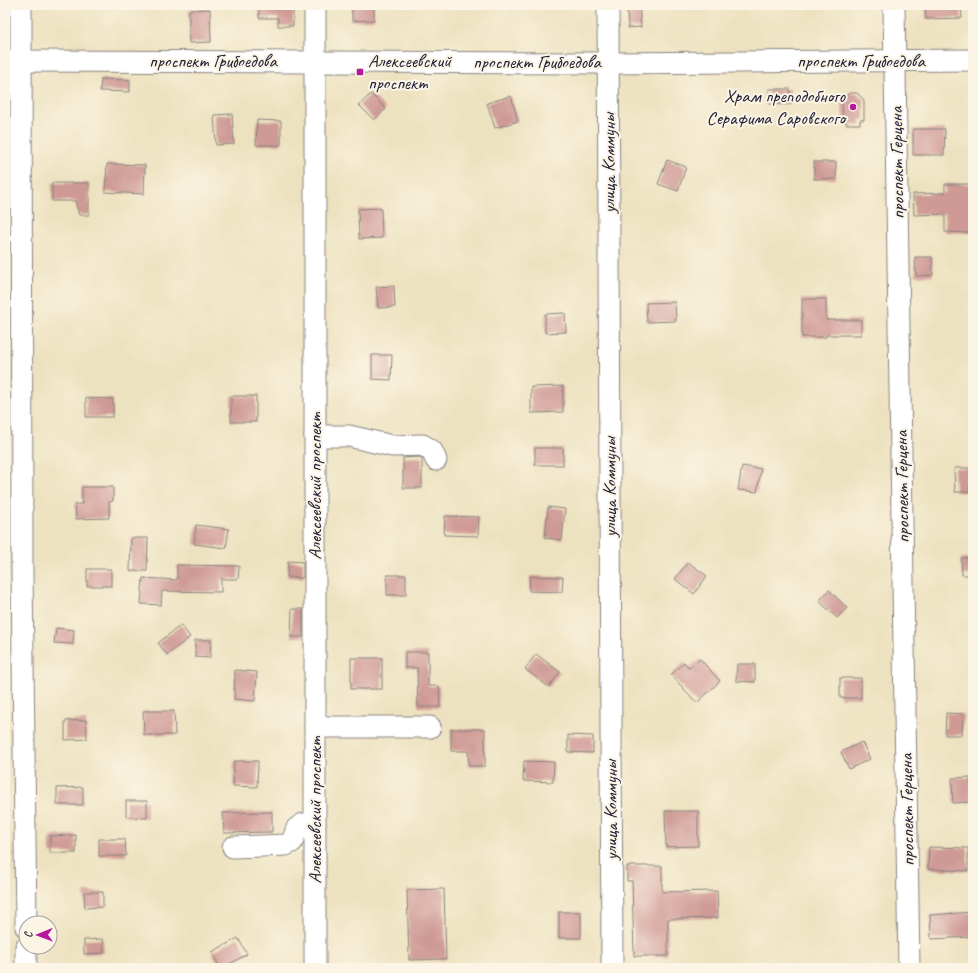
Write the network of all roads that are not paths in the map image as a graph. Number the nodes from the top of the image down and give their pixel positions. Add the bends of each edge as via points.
1 (21, 5) edge
2 (315, 5) edge
3 (608, 5) edge
4 (894, 5) edge
5 (895, 60) junction
6 (973, 60) edge
7 (13, 61) edge
8 (315, 62) junction
9 (608, 63) junction
10 (315, 436) junction
11 (436, 460) dead end
12 (315, 727) junction
13 (430, 727) dead end
14 (315, 824) junction
15 (234, 846) dead end
16 (26, 915) edge
17 (26, 955) edge
18 (26, 968) edge
19 (315, 968) edge
20 (612, 968) edge
21 (909, 968) edge

1 - 7 street
2 - 8 street, Алексеевский проспект
3 - 9 street, улица Коммуны
4 - 5 street, проспект Герцена
5 - 6 street, проспект Грибоедова
5 - 9 street, проспект Грибоедова
5 - 21 street, проспект Герцена
7 - 8 street, проспект Грибоедова
7 - 16 street
8 - 9 street, проспект Грибоедова
8 - 10 street, Алексеевский проспект
9 - 20 street, улица Коммуны
10 - 11 street via 349,436 392,446 423,446 432,451
10 - 12 street, Алексеевский проспект
12 - 13 street
12 - 14 street, Алексеевский проспект
14 - 15 street via 303,824 297,828 292,842 286,845
14 - 19 street, Алексеевский проспект
17 - 18 street

